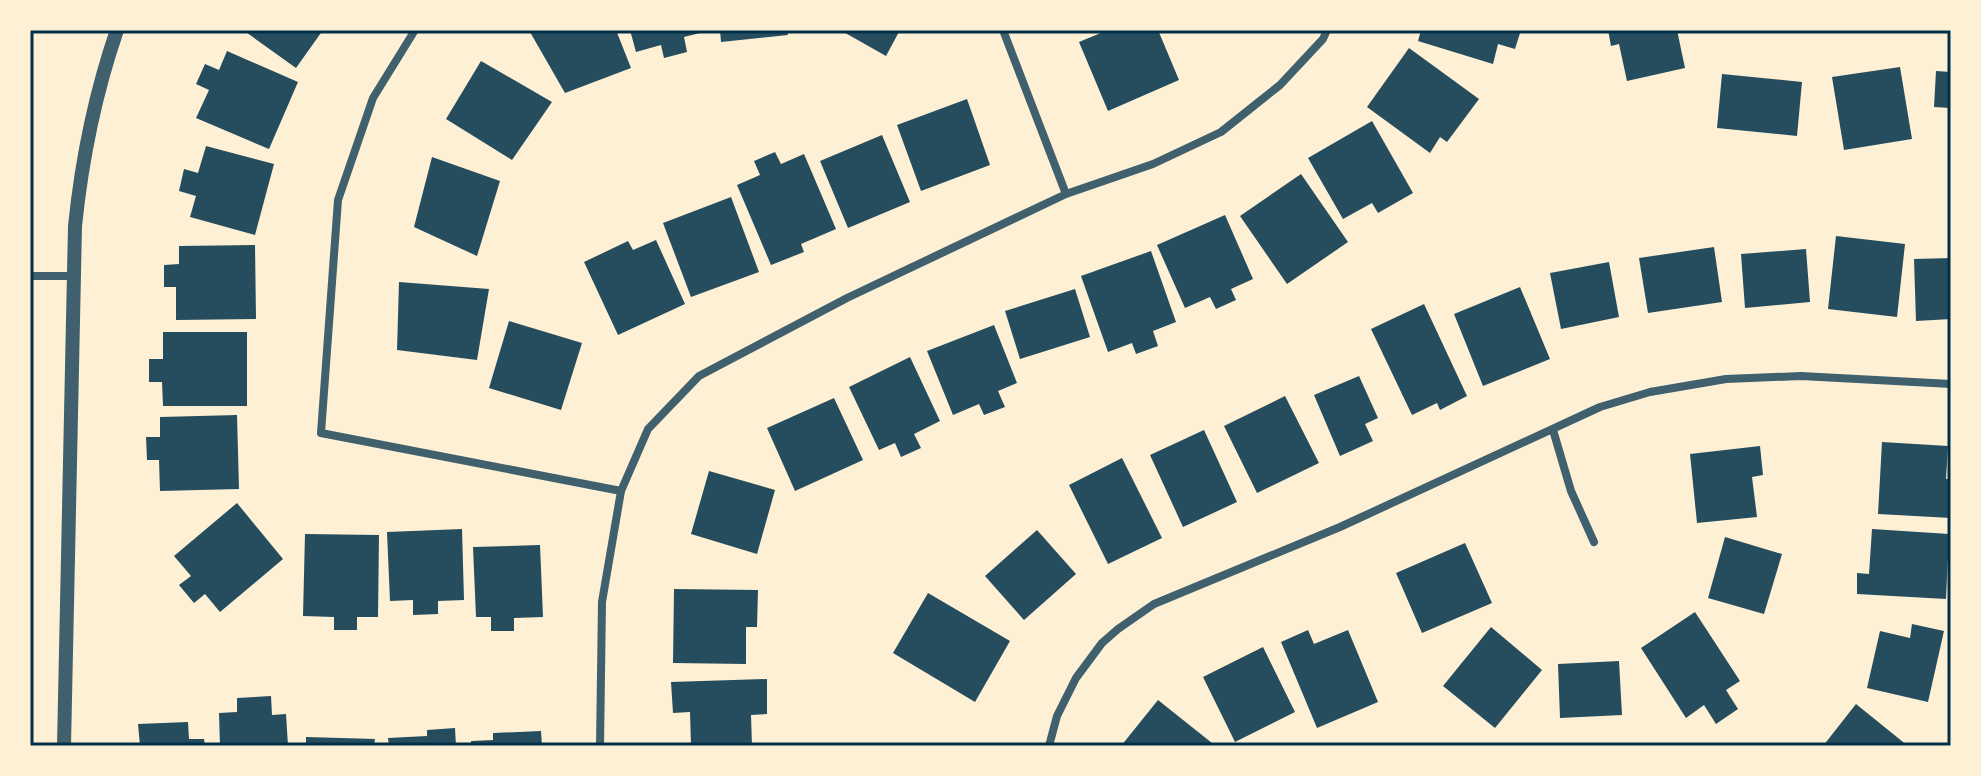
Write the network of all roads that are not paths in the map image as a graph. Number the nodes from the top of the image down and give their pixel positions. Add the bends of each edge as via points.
1 (117, 30) edge
2 (415, 30) edge
3 (1003, 30) edge
4 (1327, 30) edge
5 (1066, 194) junction
6 (30, 276) edge
7 (72, 276) junction
8 (1951, 384) edge
9 (1553, 430) junction
10 (621, 491) junction
11 (1594, 542) dead end
12 (64, 746) edge
13 (600, 746) edge
14 (1049, 746) edge

1 - 7 street via 81,174
2 - 10 street via 373,98 338,200 321,433
3 - 5 street
4 - 5 street via 1280,85 1221,132 1153,164
5 - 10 street via 847,298 699,376 648,429
6 - 7 street
7 - 12 street
8 - 9 street via 1801,376 1726,379 1650,392 1600,407
9 - 11 street via 1571,491
9 - 14 street via 1154,604 1102,643 1076,678
10 - 13 street via 602,602

